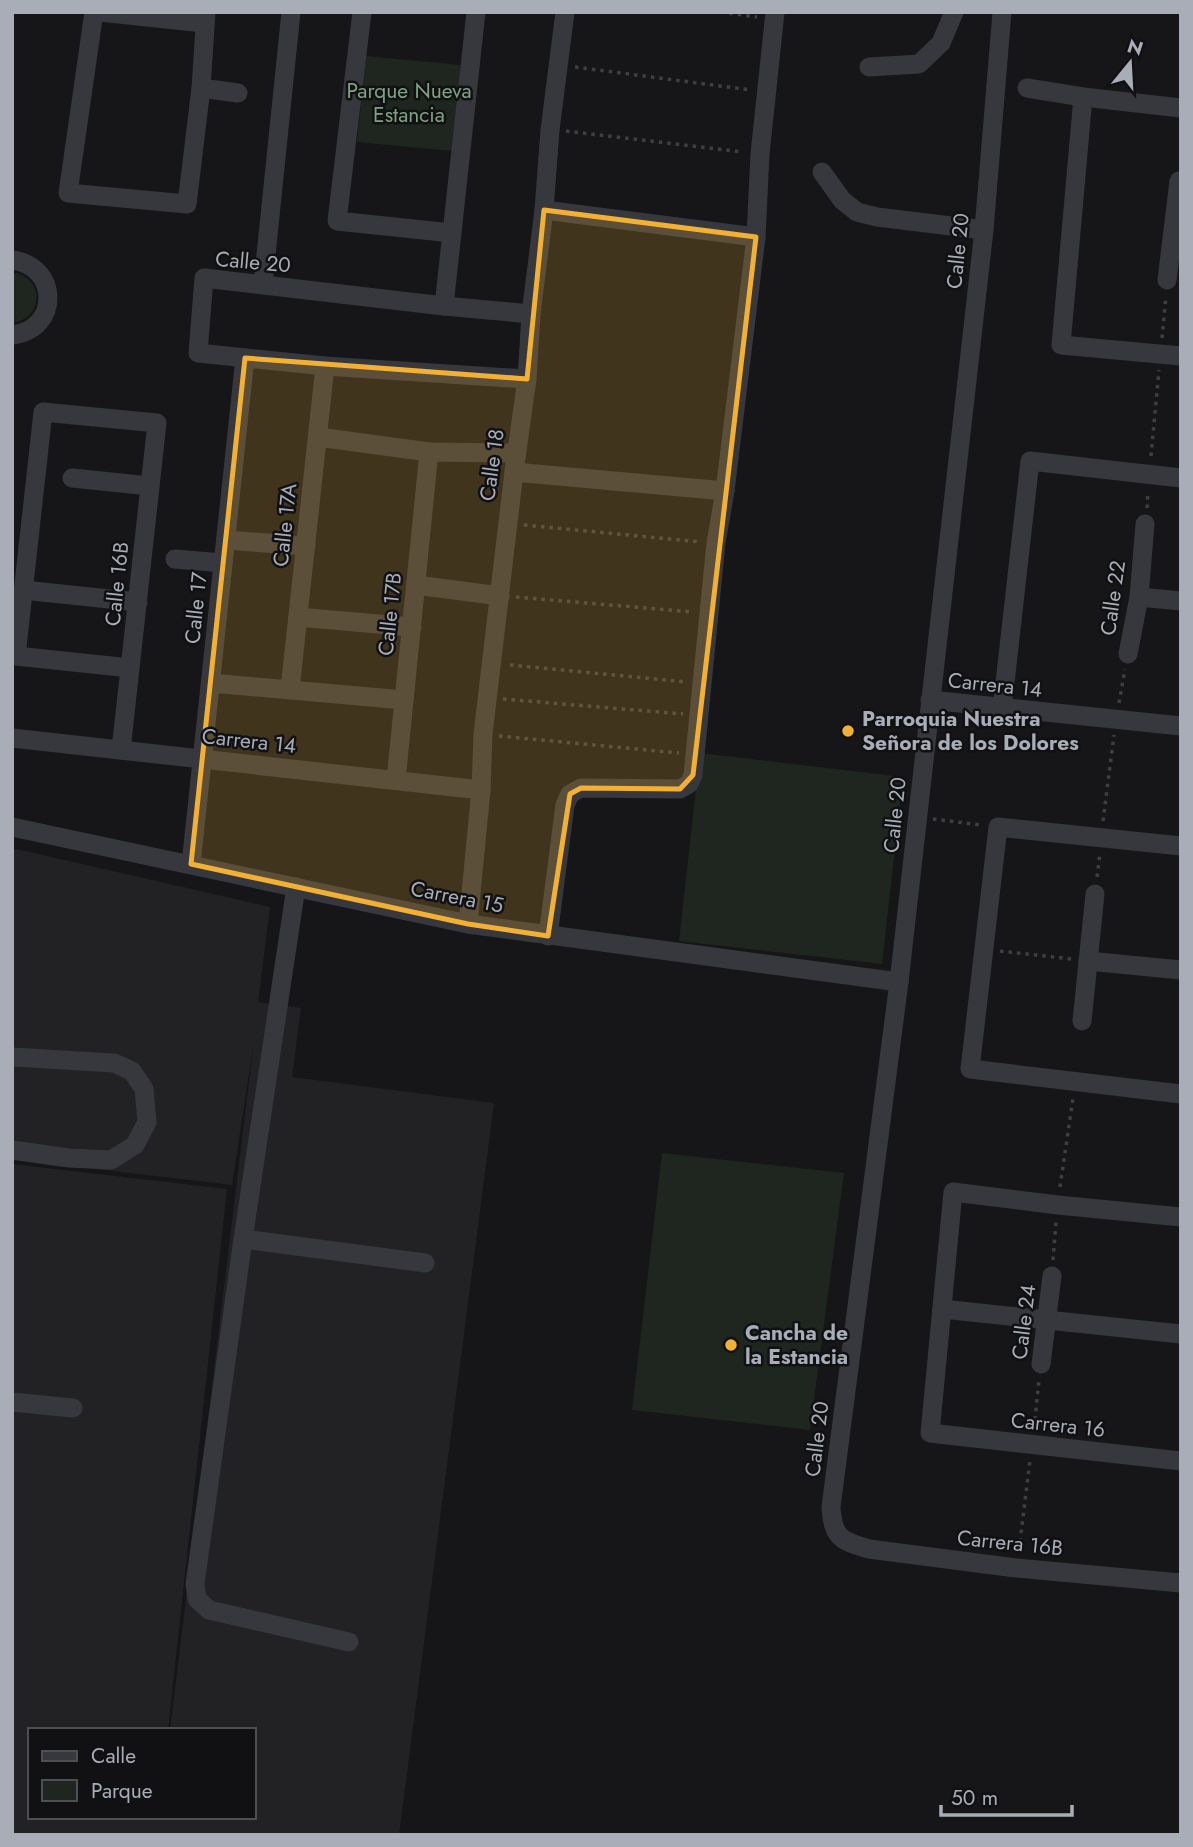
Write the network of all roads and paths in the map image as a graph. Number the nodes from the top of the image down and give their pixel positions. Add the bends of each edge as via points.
1 (94, 12) edge
2 (100, 12) edge
3 (291, 12) edge
4 (362, 12) edge
5 (476, 12) edge
6 (565, 12) edge
7 (721, 12) edge
8 (954, 12) edge
9 (1002, 12) edge
10 (775, 16) edge
11 (205, 18) edge
12 (559, 65) junction
13 (869, 67) dead end
14 (201, 88) junction
15 (1027, 88) dead end
16 (766, 92) junction
17 (238, 93) dead end
18 (1083, 97) junction
19 (1181, 108) edge
20 (550, 130) junction
21 (760, 155) junction
22 (822, 172) dead end
23 (1179, 181) dead end
24 (544, 210) junction
25 (984, 230) junction
26 (452, 233) junction
27 (1177, 235) edge
28 (756, 237) junction
29 (12, 260) edge
30 (1167, 281) joint
31 (263, 284) junction
32 (444, 306) junction
33 (531, 314) junction
34 (12, 335) edge
35 (1160, 354) junction
36 (1181, 356) edge
37 (245, 358) junction
38 (325, 366) junction
39 (527, 379) junction
40 (318, 437) junction
41 (429, 452) junction
42 (515, 462) junction
43 (1150, 474) junction
44 (72, 478) dead end
45 (1181, 478) edge
46 (150, 486) junction
47 (725, 491) junction
48 (22, 516) edge
49 (508, 523) junction
50 (1145, 524) joint
51 (226, 540) junction
52 (716, 543) junction
53 (306, 546) junction
54 (175, 559) dead end
55 (223, 563) junction
56 (416, 585) junction
57 (23, 590) junction
58 (500, 596) junction
59 (1139, 597) junction
60 (1181, 601) edge
61 (138, 602) junction
62 (709, 613) junction
63 (298, 617) junction
64 (412, 627) junction
65 (1128, 654) joint
66 (490, 663) junction
67 (130, 668) junction
68 (701, 683) junction
69 (211, 684) junction
70 (290, 689) junction
71 (487, 698) junction
72 (404, 700) junction
73 (930, 701) junction
74 (1002, 709) junction
75 (699, 716) junction
76 (1115, 720) junction
77 (1181, 726) edge
78 (482, 734) junction
79 (12, 738) edge
80 (121, 750) junction
81 (695, 755) junction
82 (202, 759) junction
83 (396, 780) junction
84 (481, 790) junction
85 (917, 817) junction
86 (12, 827) edge
87 (999, 827) junction
88 (1102, 837) junction
89 (1181, 846) edge
90 (191, 864) junction
91 (296, 887) junction
92 (1095, 894) joint
93 (468, 924) junction
94 (548, 936) junction
95 (985, 949) junction
96 (1088, 961) junction
97 (1181, 970) edge
98 (899, 982) junction
99 (1082, 1021) dead end
100 (12, 1057) edge
101 (1076, 1082) junction
102 (1181, 1094) edge
103 (12, 1150) edge
104 (1058, 1205) junction
105 (1181, 1217) edge
106 (243, 1240) junction
107 (425, 1262) dead end
108 (1052, 1276) joint
109 (942, 1309) junction
110 (1048, 1321) junction
111 (1181, 1334) edge
112 (1041, 1364) joint
113 (12, 1402) edge
114 (73, 1408) dead end
115 (1032, 1445) junction
116 (1181, 1461) edge
117 (839, 1535) joint
118 (1016, 1568) junction
119 (1181, 1583) edge
120 (349, 1642) dead end

1 - 14 street via 68,193 187,204
2 - 11 street
3 - 31 street
4 - 26 street via 337,221
5 - 26 street
6 - 12 street, Calle 18
7 - 10 path
8 - 13 street via 941,43 919,64
9 - 25 street, Calle 20
10 - 16 street
11 - 14 street
12 - 16 path
12 - 20 street, Calle 18
14 - 17 street
15 - 18 street
16 - 21 street
18 - 19 street
18 - 35 street via 1061,345
20 - 21 path
20 - 24 street, Calle 18
21 - 28 street
22 - 25 street via 857,212
23 - 27 street
24 - 28 street
24 - 33 street, Calle 18
25 - 73 street, Calle 20
26 - 32 street
27 - 30 street
28 - 47 street
29 - 34 street via 36,270 47,286 48,299 38,323
30 - 35 path
31 - 32 street, Calle 20
31 - 37 street, Calle 20 via 204,278 198,353
32 - 33 street, Calle 20
33 - 39 street, Calle 18
35 - 36 street
35 - 43 path
37 - 38 street, Calle 20
37 - 51 street, Calle 17
38 - 39 street, Calle 20
38 - 40 street, Calle 17A
39 - 42 street, Calle 18
40 - 41 street
40 - 53 street, Calle 17A
41 - 42 street
41 - 56 street, Calle 17B
42 - 47 street
42 - 49 street, Calle 18
43 - 45 street
43 - 50 path
43 - 74 street via 1030,461
44 - 46 street
46 - 48 street, Calle 16B via 157,423 43,412
46 - 61 street, Calle 16B
47 - 52 street
48 - 57 street
49 - 52 path
49 - 58 street, Calle 18
50 - 59 street, Calle 22
51 - 53 street
51 - 55 street, Calle 17
52 - 62 street
53 - 63 street, Calle 17A
54 - 55 street
55 - 69 street, Calle 17
56 - 58 street
56 - 64 street, Calle 17B
57 - 61 street
57 - 67 street via 16,656
58 - 62 path
58 - 66 street, Calle 18
59 - 60 street
59 - 65 street, Calle 22
61 - 67 street, Calle 16B
62 - 68 street
63 - 64 street
63 - 70 street, Calle 17A
64 - 72 street, Calle 17B
65 - 76 path, Calle 22
66 - 68 path
66 - 71 street, Calle 18
67 - 80 street, Calle 16B
68 - 75 street
69 - 70 street
69 - 82 street, Calle 17
70 - 72 street
71 - 75 path
71 - 78 street, Calle 18
72 - 83 street, Calle 17B
73 - 74 street, Carrera 14
73 - 85 street, Calle 20
74 - 76 street, Carrera 14
75 - 81 street
76 - 77 street, Carrera 14
76 - 88 path, Calle 22
78 - 81 path
78 - 84 street, Calle 18
79 - 80 street, Carrera 14
80 - 82 street, Carrera 14
81 - 94 street via 693,775 681,789 581,788 570,794
82 - 83 street, Carrera 14
82 - 90 street, Calle 17
83 - 84 street, Carrera 14
84 - 93 street, Calle 18
85 - 87 path
85 - 98 street, Calle 20
86 - 90 street, Carrera 15
87 - 88 street
87 - 95 street
88 - 89 street
88 - 92 path, Calle 22
90 - 91 street, Carrera 15
91 - 93 street, Carrera 15
91 - 106 street
92 - 96 street
93 - 94 street, Carrera 15
94 - 98 street, Carrera 15
95 - 96 path
95 - 101 street via 970,1069
96 - 97 street
96 - 99 street
98 - 117 street, Calle 20 via 831,1507 832,1525
100 - 103 street via 114,1063 132,1071 144,1089 147,1122 135,1144 111,1160
101 - 102 street
101 - 104 path, Calle 24
104 - 105 street
104 - 108 path, Calle 24
104 - 109 street via 953,1192
106 - 107 street
106 - 120 street via 195,1584 197,1599 209,1610
108 - 110 street, Calle 24
109 - 110 street
109 - 115 street, Carrera 16 via 930,1433
110 - 111 street
110 - 112 street, Calle 24
112 - 115 path, Calle 24
113 - 114 street
115 - 116 street, Carrera 16
115 - 118 path, Calle 24
117 - 118 street, Carrera 16B via 869,1549
118 - 119 street, Carrera 16B

